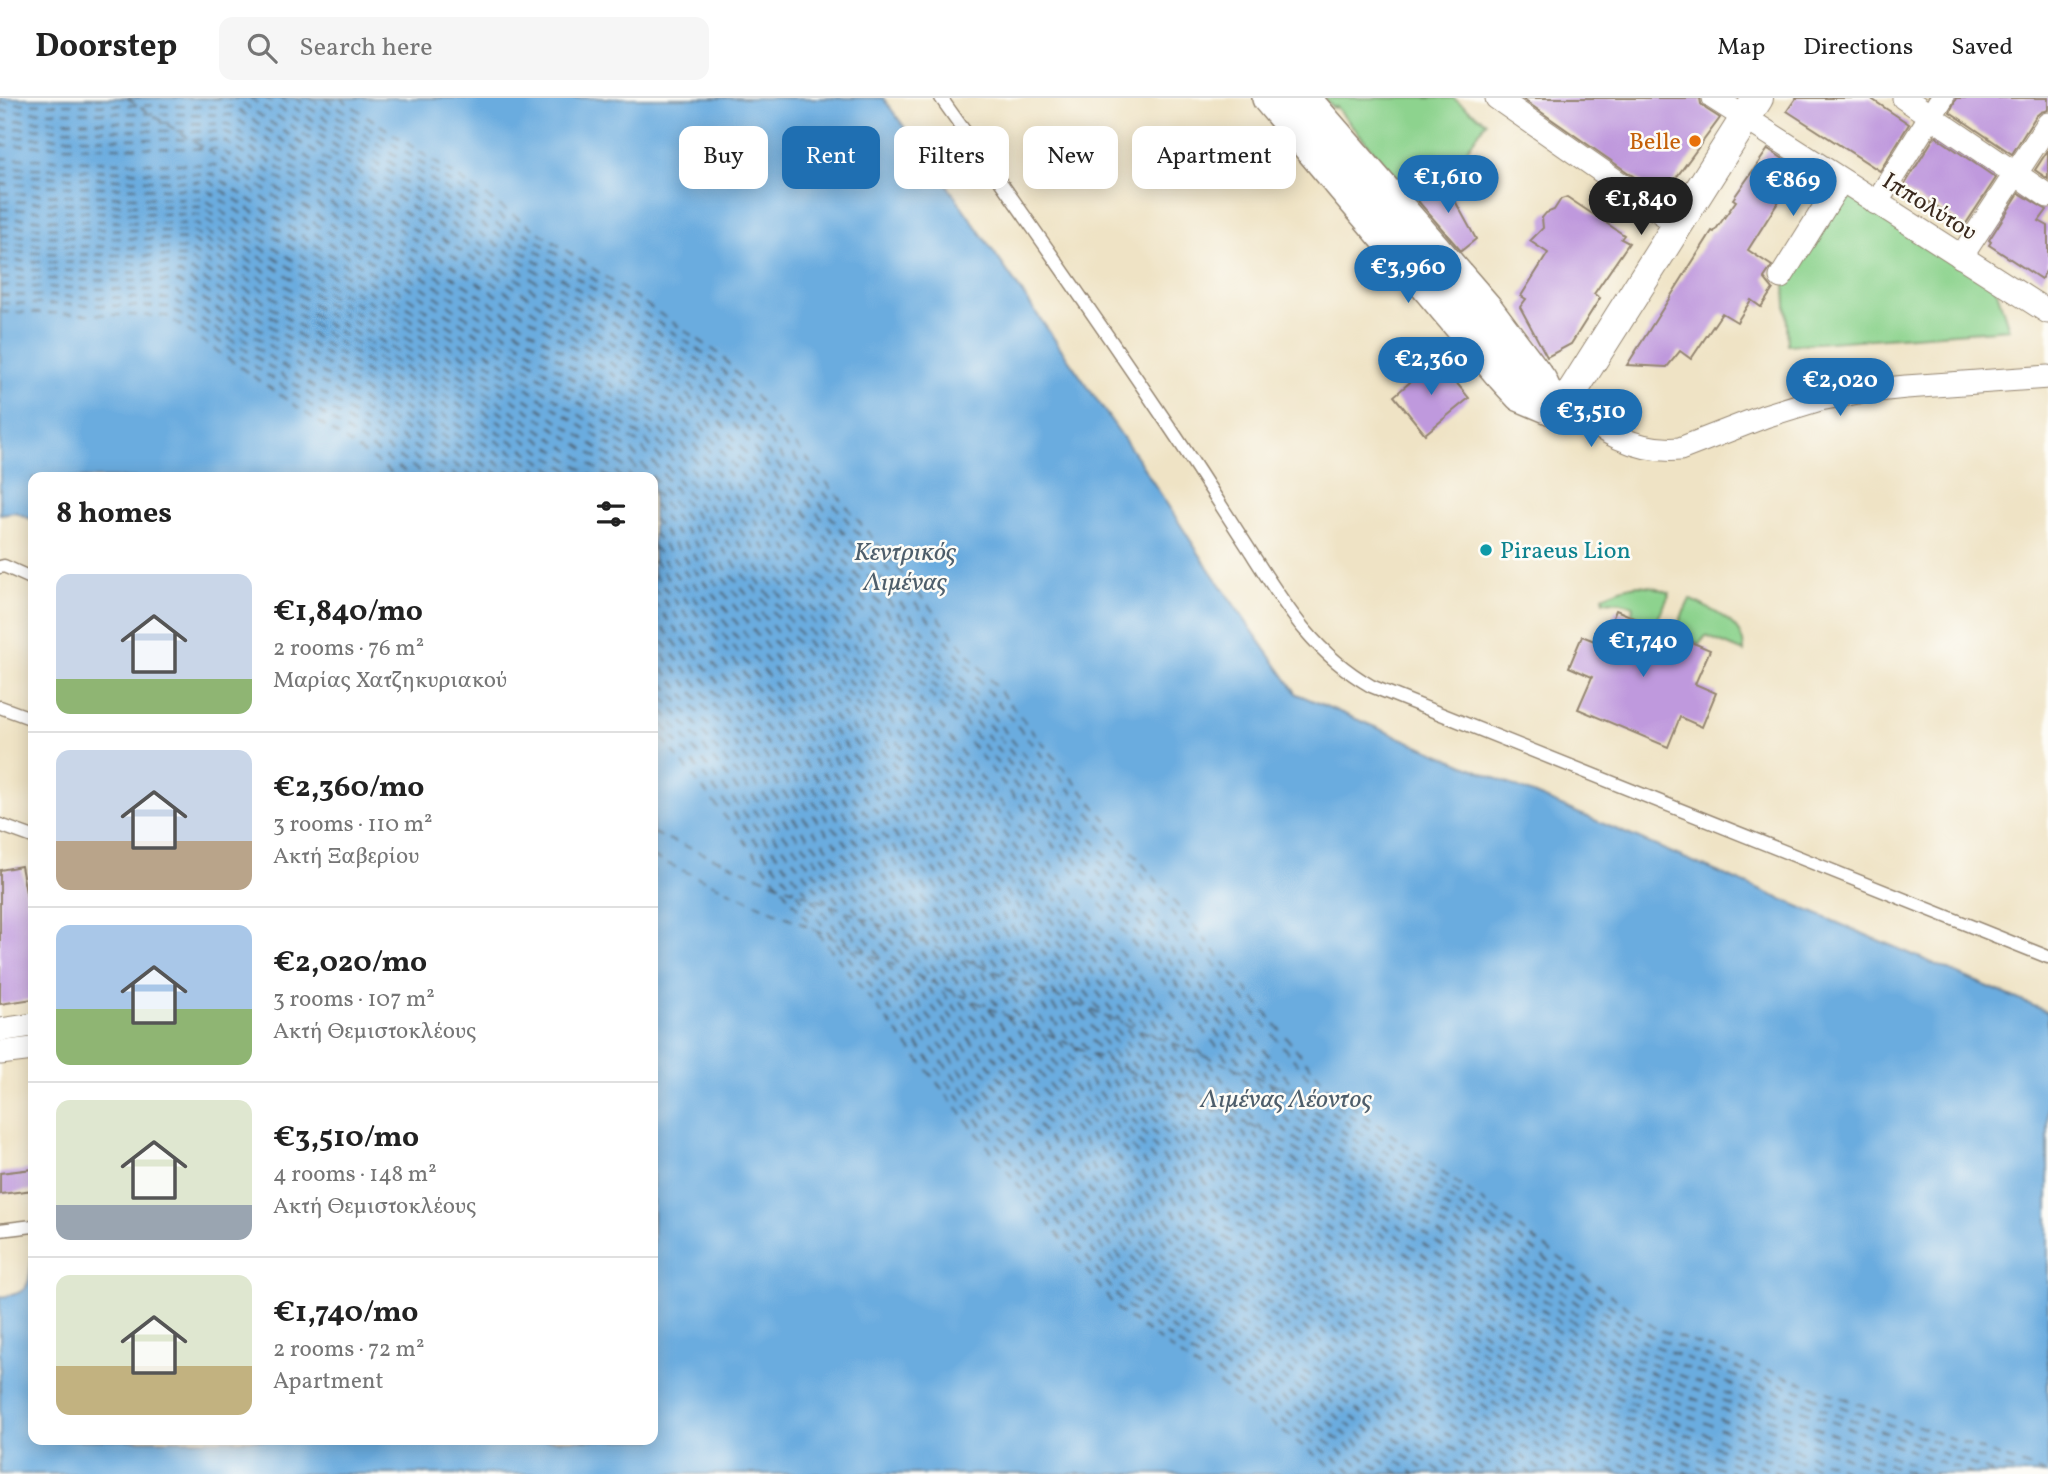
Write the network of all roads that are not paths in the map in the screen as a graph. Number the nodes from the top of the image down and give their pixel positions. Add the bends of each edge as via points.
1 (941, 98) edge
2 (1269, 98) edge
3 (1303, 98) edge
4 (1497, 98) edge
5 (1714, 98) edge
6 (1904, 98) edge
7 (1936, 107) edge
8 (1752, 108) edge
9 (2048, 124) edge
10 (2015, 173) junction
11 (1841, 181) junction
12 (2048, 196) edge
13 (1876, 203) junction
14 (1678, 225) junction
15 (1961, 257) junction
16 (1781, 277) dead end
17 (2048, 312) edge
18 (2048, 377) edge
19 (1559, 405) junction
20 (0, 567) edge
21 (28, 577) edge
22 (0, 707) edge
23 (28, 717) edge
24 (0, 825) edge
25 (28, 835) edge
26 (2048, 957) edge
27 (28, 1026) edge
28 (0, 1030) edge
29 (28, 1050) edge
30 (5, 1053) edge
31 (28, 1055) edge
32 (28, 1227) edge
33 (0, 1230) edge

1 - 26 lane via 1172,430 1287,606 1329,658 1371,687
2 - 19 main road via 1521,395
3 - 19 main road via 1486,309
4 - 14 street
5 - 8 street, Ιππολύτου
6 - 7 street
7 - 10 street
7 - 13 street
8 - 11 street, Ιππολύτου
8 - 14 street
9 - 10 street
10 - 12 street
10 - 15 street
11 - 13 street, Ιππολύτου
11 - 16 street
13 - 15 street, Ιππολύτου
14 - 19 street
15 - 17 street, Ιππολύτου
18 - 19 street via 1906,387 1820,399 1667,450 1615,437
20 - 21 lane
22 - 23 lane
24 - 25 lane
27 - 28 street
29 - 30 street
30 - 31 lane
32 - 33 lane

